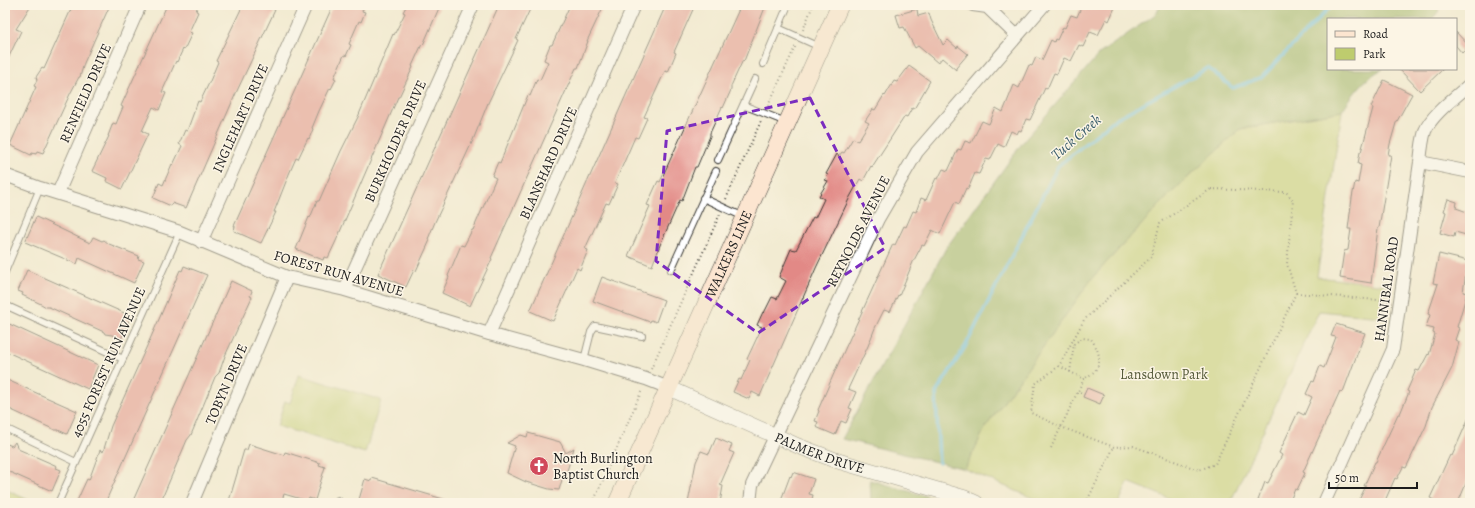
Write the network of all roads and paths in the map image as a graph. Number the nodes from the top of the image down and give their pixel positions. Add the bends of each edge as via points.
1 (140, 5) edge
2 (306, 5) edge
3 (472, 5) edge
4 (634, 5) edge
5 (788, 5) edge
6 (813, 5) edge
7 (840, 5) edge
8 (973, 5) edge
9 (1044, 5) edge
10 (778, 28) junction
11 (1016, 35) junction
12 (799, 38) junction
13 (821, 47) junction
14 (763, 64) dead end
15 (755, 79) dead end
16 (1470, 84) edge
17 (743, 105) junction
18 (765, 114) junction
19 (787, 123) junction
20 (718, 160) dead end
21 (1420, 162) junction
22 (716, 171) dead end
23 (1470, 172) edge
24 (5, 175) edge
25 (40, 188) junction
26 (58, 193) junction
27 (703, 198) junction
28 (723, 207) junction
29 (744, 217) junction
30 (180, 232) junction
31 (201, 242) junction
32 (671, 270) dead end
33 (5, 272) edge
34 (287, 276) junction
35 (345, 290) junction
36 (1296, 293) junction
37 (1400, 302) junction
38 (5, 306) edge
39 (489, 334) junction
40 (642, 336) dead end
41 (123, 359) junction
42 (584, 360) junction
43 (1059, 366) junction
44 (1070, 372) junction
45 (646, 379) junction
46 (1084, 379) junction
47 (669, 388) junction
48 (1078, 391) junction
49 (1084, 394) dead end
50 (1061, 427) junction
51 (5, 428) edge
52 (775, 435) junction
53 (1114, 447) junction
54 (1051, 448) dead end
55 (76, 462) junction
56 (59, 501) dead end
57 (192, 503) edge
58 (593, 503) edge
59 (617, 503) edge
60 (750, 503) edge
61 (976, 503) edge
62 (1086, 503) edge
63 (1324, 503) edge

1 - 26 street, RENFIELD DRIVE
2 - 31 street, INGLEHART DRIVE
3 - 35 street, BURKHOLDER DRIVE
4 - 39 street, BLANSHARD DRIVE
5 - 10 lane
6 - 12 path
7 - 13 main road, WALKERS LINE
8 - 11 street via 987,7
9 - 11 street, REYNOLDS AVENUE
10 - 12 lane
10 - 14 lane
11 - 52 street, REYNOLDS AVENUE via 917,152 878,219
12 - 13 lane
12 - 18 path
13 - 19 main road, WALKERS LINE
15 - 17 lane
16 - 21 street, HANNIBAL ROAD via 1431,122 1425,132
17 - 18 lane
17 - 20 lane
18 - 19 lane
18 - 28 path
19 - 29 main road, WALKERS LINE
21 - 23 street
21 - 37 street, HANNIBAL ROAD
22 - 27 lane
24 - 25 street, FOREST RUN AVENUE
25 - 26 street, FOREST RUN AVENUE
25 - 33 lane
26 - 30 street, FOREST RUN AVENUE
27 - 28 lane
27 - 32 lane
28 - 29 lane
28 - 45 path
29 - 47 main road, WALKERS LINE
30 - 31 street, FOREST RUN AVENUE
30 - 41 lane, 4055 FOREST RUN AVENUE
31 - 34 street, FOREST RUN AVENUE
34 - 35 street, FOREST RUN AVENUE
34 - 57 street, TOBYN DRIVE
35 - 39 street, FOREST RUN AVENUE
36 - 37 path
36 - 43 path via 1287,264 1293,200 1286,192 1211,189 1160,223 1151,258 1084,320
36 - 53 path via 1215,464 1199,470 1133,446
37 - 63 street, HANNIBAL ROAD via 1393,349
38 - 41 lane
39 - 42 street, FOREST RUN AVENUE
40 - 42 lane via 595,326
41 - 55 lane, 4055 FOREST RUN AVENUE
42 - 45 street, FOREST RUN AVENUE
43 - 44 path
43 - 50 path via 1035,384 1031,413
44 - 46 path
44 - 46 path via 1074,344 1082,338 1091,340 1097,347 1100,362 1096,370
45 - 47 street, FOREST RUN AVENUE
45 - 58 path
46 - 48 path
47 - 52 street, PALMER DRIVE
47 - 59 main road, WALKERS LINE
48 - 49 path
48 - 50 path
50 - 53 path
50 - 54 path
51 - 55 lane
52 - 60 street, REYNOLDS AVENUE via 752,485
52 - 61 street, PALMER DRIVE via 838,461
53 - 62 path
55 - 56 lane, 4055 FOREST RUN AVENUE

